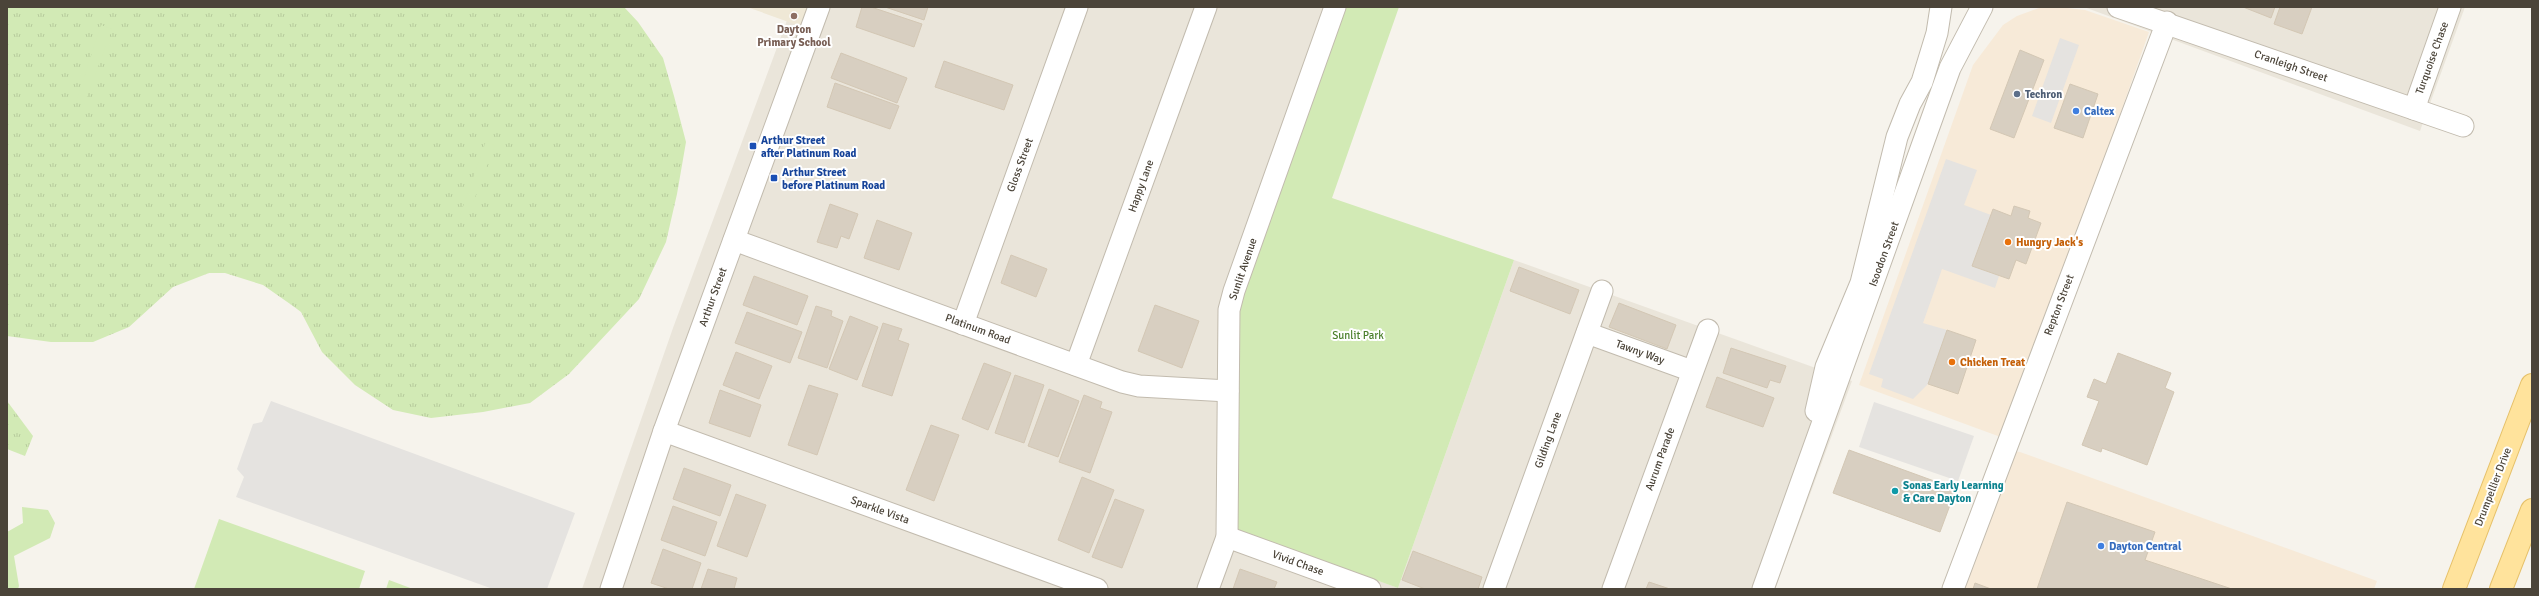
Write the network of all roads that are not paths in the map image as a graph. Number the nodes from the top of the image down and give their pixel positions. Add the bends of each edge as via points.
1 (819, 7) edge
2 (1077, 7) edge
3 (1206, 7) edge
4 (1335, 7) edge
5 (1941, 7) edge
6 (1982, 7) edge
7 (2118, 7) edge
8 (2450, 7) edge
9 (2167, 22) junction
10 (2414, 109) junction
11 (2463, 126) dead end
12 (734, 240) junction
13 (1602, 292) dead end
14 (963, 324) junction
15 (1708, 330) dead end
16 (1587, 333) junction
17 (1076, 365) junction
18 (1692, 371) junction
19 (2532, 385) edge
20 (1228, 391) junction
21 (664, 431) junction
22 (1795, 505) junction
23 (2532, 510) edge
24 (1227, 537) junction
25 (611, 589) edge
26 (1097, 589) edge
27 (1208, 589) edge
28 (1370, 589) edge
29 (1494, 589) edge
30 (1613, 589) edge
31 (1763, 589) edge
32 (1953, 589) edge
33 (2454, 589) edge
34 (2501, 589) edge

1 - 12 street, Arthur Street
2 - 14 street, Gloss Street
3 - 17 street, Happy Lane
4 - 20 street, Sunlit Avenue via 1234,291 1229,310
5 - 22 street, Isoodon Street via 1938,33 1922,82 1897,137 1861,283 1826,367
6 - 22 street, Isoodon Street via 1950,68
7 - 9 street, Cranleigh Street
8 - 10 street, Turquoise Chase
9 - 10 street, Cranleigh Street
9 - 32 street, Repton Street
10 - 11 street, Cranleigh Street
12 - 14 street, Platinum Road
12 - 21 street, Arthur Street
13 - 16 street, Gilding Lane
14 - 17 street, Platinum Road
15 - 18 street, Aurum Parade
16 - 18 street, Tawny Way
16 - 29 street, Gilding Lane
17 - 20 street, Platinum Road via 1139,386
18 - 30 street, Aurum Parade
19 - 33 main road, Drumpellier Drive
20 - 24 street, Sunlit Avenue
21 - 25 street, Arthur Street
21 - 26 street, Sparkle Vista
22 - 31 street, Isoodon Street
23 - 34 main road
24 - 27 street, Sunlit Avenue
24 - 28 street, Vivid Chase

